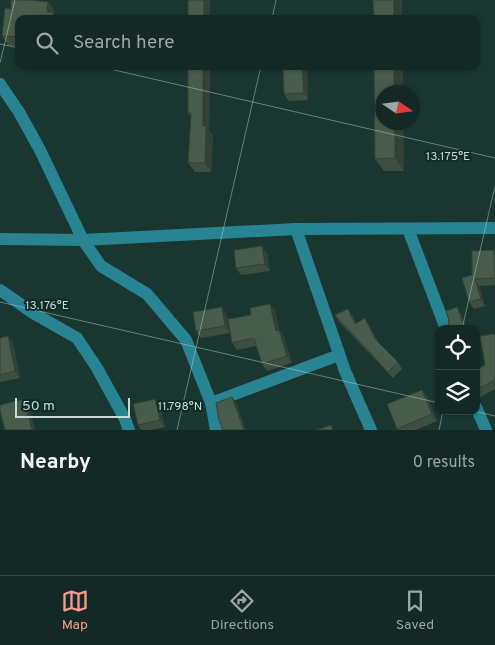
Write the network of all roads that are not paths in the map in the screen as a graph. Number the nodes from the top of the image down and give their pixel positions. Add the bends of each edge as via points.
1 (0, 84) edge
2 (495, 228) edge
3 (296, 229) junction
4 (408, 229) junction
5 (0, 239) edge
6 (83, 240) junction
7 (0, 290) edge
8 (444, 325) edge
9 (339, 354) junction
10 (211, 403) junction
11 (479, 415) edge
12 (129, 430) edge
13 (216, 430) edge
14 (371, 430) edge
15 (486, 430) edge

1 - 6 street via 40,150
2 - 4 street
3 - 4 street
3 - 6 street
3 - 9 street
4 - 8 street
5 - 6 street
6 - 10 street via 101,266 147,294 186,340
7 - 12 street via 77,338 97,368
9 - 10 street
9 - 14 street
10 - 13 street
11 - 15 street

